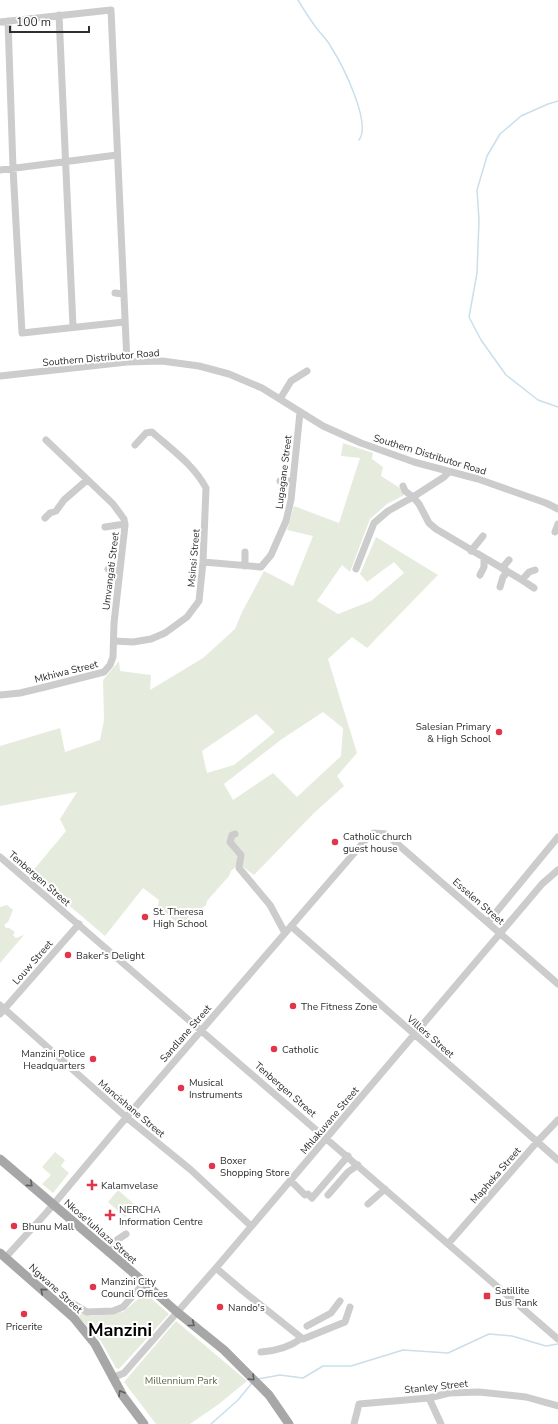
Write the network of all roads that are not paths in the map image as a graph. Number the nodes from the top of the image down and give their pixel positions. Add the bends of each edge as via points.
1 (59, 15) junction
2 (8, 21) junction
3 (0, 22) edge
4 (117, 155) junction
5 (65, 162) junction
6 (12, 168) junction
7 (0, 170) edge
8 (115, 293) dead end
9 (123, 294) junction
10 (124, 322) junction
11 (73, 327) junction
12 (127, 362) junction
13 (307, 371) dead end
14 (0, 376) edge
15 (280, 399) junction
16 (300, 412) junction
17 (46, 440) dead end
18 (135, 445) dead end
19 (53, 446) junction
20 (47, 452) dead end
21 (446, 469) junction
22 (87, 480) junction
23 (280, 481) dead end
24 (293, 481) junction
25 (403, 486) dead end
26 (94, 487) junction
27 (88, 493) dead end
28 (413, 497) junction
29 (558, 509) edge
30 (45, 518) dead end
31 (125, 524) junction
32 (558, 524) edge
33 (105, 527) dead end
34 (555, 532) dead end
35 (482, 536) dead end
36 (471, 551) junction
37 (245, 552) dead end
38 (484, 558) junction
39 (509, 560) dead end
40 (203, 562) junction
41 (245, 566) junction
42 (108, 569) dead end
43 (356, 569) dead end
44 (504, 569) junction
45 (535, 570) dead end
46 (119, 572) junction
47 (480, 575) dead end
48 (522, 580) junction
49 (500, 586) dead end
50 (534, 588) dead end
51 (114, 641) junction
52 (0, 695) edge
53 (235, 834) dead end
54 (386, 834) joint
55 (558, 837) edge
56 (0, 856) edge
57 (558, 870) edge
58 (488, 922) junction
59 (79, 924) junction
60 (291, 926) junction
61 (285, 933) junction
62 (501, 933) junction
63 (558, 984) edge
64 (1, 1009) edge
65 (201, 1030) junction
66 (414, 1035) junction
67 (126, 1118) junction
68 (558, 1120) edge
69 (326, 1137) junction
70 (537, 1142) junction
71 (348, 1156) junction
72 (0, 1159) edge
73 (558, 1160) edge
74 (358, 1165) junction
75 (290, 1181) junction
76 (385, 1188) junction
77 (328, 1195) dead end
78 (53, 1204) junction
79 (368, 1204) dead end
80 (251, 1226) junction
81 (126, 1234) dead end
82 (448, 1244) junction
83 (107, 1250) junction
84 (3, 1256) edge
85 (216, 1268) junction
86 (144, 1283) junction
87 (340, 1301) dead end
88 (350, 1307) dead end
89 (65, 1310) junction
90 (177, 1312) junction
91 (307, 1326) dead end
92 (302, 1338) junction
93 (558, 1339) edge
94 (261, 1352) dead end
95 (112, 1378) junction
96 (429, 1398) junction
97 (558, 1406) edge
98 (288, 1423) edge
99 (144, 1424) edge
100 (354, 1424) edge
101 (442, 1424) edge

1 - 2 street
1 - 4 street via 111,10
1 - 5 street
2 - 3 street
2 - 6 street
4 - 5 street
4 - 9 street
5 - 6 street
5 - 11 street
6 - 7 street
6 - 11 street via 22,334
8 - 9 street
9 - 10 street
10 - 11 street
10 - 12 street
12 - 14 street, Southern Distributor Road
12 - 15 street, Southern Distributor Road via 162,361 199,366 229,374
13 - 15 street via 291,381
15 - 16 street, Southern Distributor Road
16 - 21 street, Southern Distributor Road via 323,426 361,443
16 - 24 street, Lugagane Street
17 - 19 street, Umvangati Street
18 - 40 street, Msinsi Street via 146,434 152,432 188,464 203,482 206,488
19 - 20 street
19 - 22 street, Umvangati Street via 73,471
21 - 28 street via 444,477
21 - 29 street, Southern Distributor Road via 501,483 543,498
22 - 26 street, Umvangati Street
22 - 30 street via 64,500 56,511
23 - 24 street
24 - 41 street, Lugagane Street via 286,521 271,555 260,567
25 - 28 street
26 - 27 street
26 - 31 street, Umvangati Street via 113,504
28 - 36 street via 426,511 427,525 442,533 462,550
28 - 43 street via 388,511 374,523
31 - 33 street
31 - 46 street, Umvangati Street
32 - 34 street
35 - 36 street
36 - 38 street
37 - 41 street
38 - 44 street
38 - 47 street via 484,567
39 - 44 street
40 - 41 street, Lugagane Street
40 - 51 street, Msinsi Street via 199,602 186,617 165,633 151,639 133,642
42 - 46 street
44 - 48 street
44 - 49 street via 505,575
45 - 48 street via 529,572
46 - 51 street, Umvangati Street
48 - 50 street
51 - 52 street, Mkhiwa Street via 113,657 104,672 20,693
53 - 61 street via 232,835 230,842 243,854 239,868 270,905
54 - 58 street, Esselen Street
54 - 60 street, Sandlane Street via 374,833 368,836
55 - 58 street
56 - 59 street, Tenbergen Street
57 - 62 street, Mhlakuvane Street via 542,884
58 - 62 street, Esselen Street
59 - 64 street, Louw Street
59 - 65 street, Tenbergen Street
60 - 61 street, Sandlane Street
60 - 66 street, Villers Street
61 - 65 street, Sandlane Street
62 - 63 street, Esselen Street
62 - 66 street, Mhlakuvane Street
64 - 67 street, Mancishane Street
65 - 67 street, Sandlane Street
65 - 69 street, Tenbergen Street
66 - 69 street, Mhlakuvane Street
66 - 70 street, Villers Street
67 - 78 street, Sandlane Street
67 - 80 street, Mancishane Street via 191,1170
68 - 70 street, Mapheka Street
69 - 71 street, Tenbergen Street
69 - 75 street, Mhlakuvane Street
70 - 73 street, Villers Street
70 - 82 street, Mapheka Street
71 - 74 street, Tenbergen Street
71 - 75 street via 312,1198
72 -> 78 main road, Nkose'luhlaza Street
74 - 76 street, Tenbergen Street
74 - 77 street via 348,1172
75 - 80 street, Mhlakuvane Street
76 - 79 street
76 - 82 street, Tenbergen Street
78 - 83 main road, Nkose'luhlaza Street
78 - 84 street, Sandlane Street
80 - 85 street, Mhlakuvane Street
81 - 83 street
82 - 93 street, Tenbergen Street
83 - 86 main road, Nkose'luhlaza Street
89 -> 84 main road, Ngwane Street
85 - 90 street, Mhlakuvane Street
85 - 92 street
86 - 89 street via 123,1308 87,1312 72,1303
86 - 90 main road, Nkose'luhlaza Street
87 - 91 street via 331,1314
88 - 92 street via 345,1322
89 - 95 main road, Ngwane Street via 95,1344
90 - 95 street, Mhlakuvane Street via 124,1373
90 -> 98 main road, Nkose'luhlaza Street via 224,1350 269,1395
92 - 94 street via 286,1348
99 -> 95 main road, Ngwane Street
96 - 97 street, Stanley Street via 449,1393 479,1392 526,1397
96 - 100 street, Stanley Street via 359,1404
96 - 101 street

